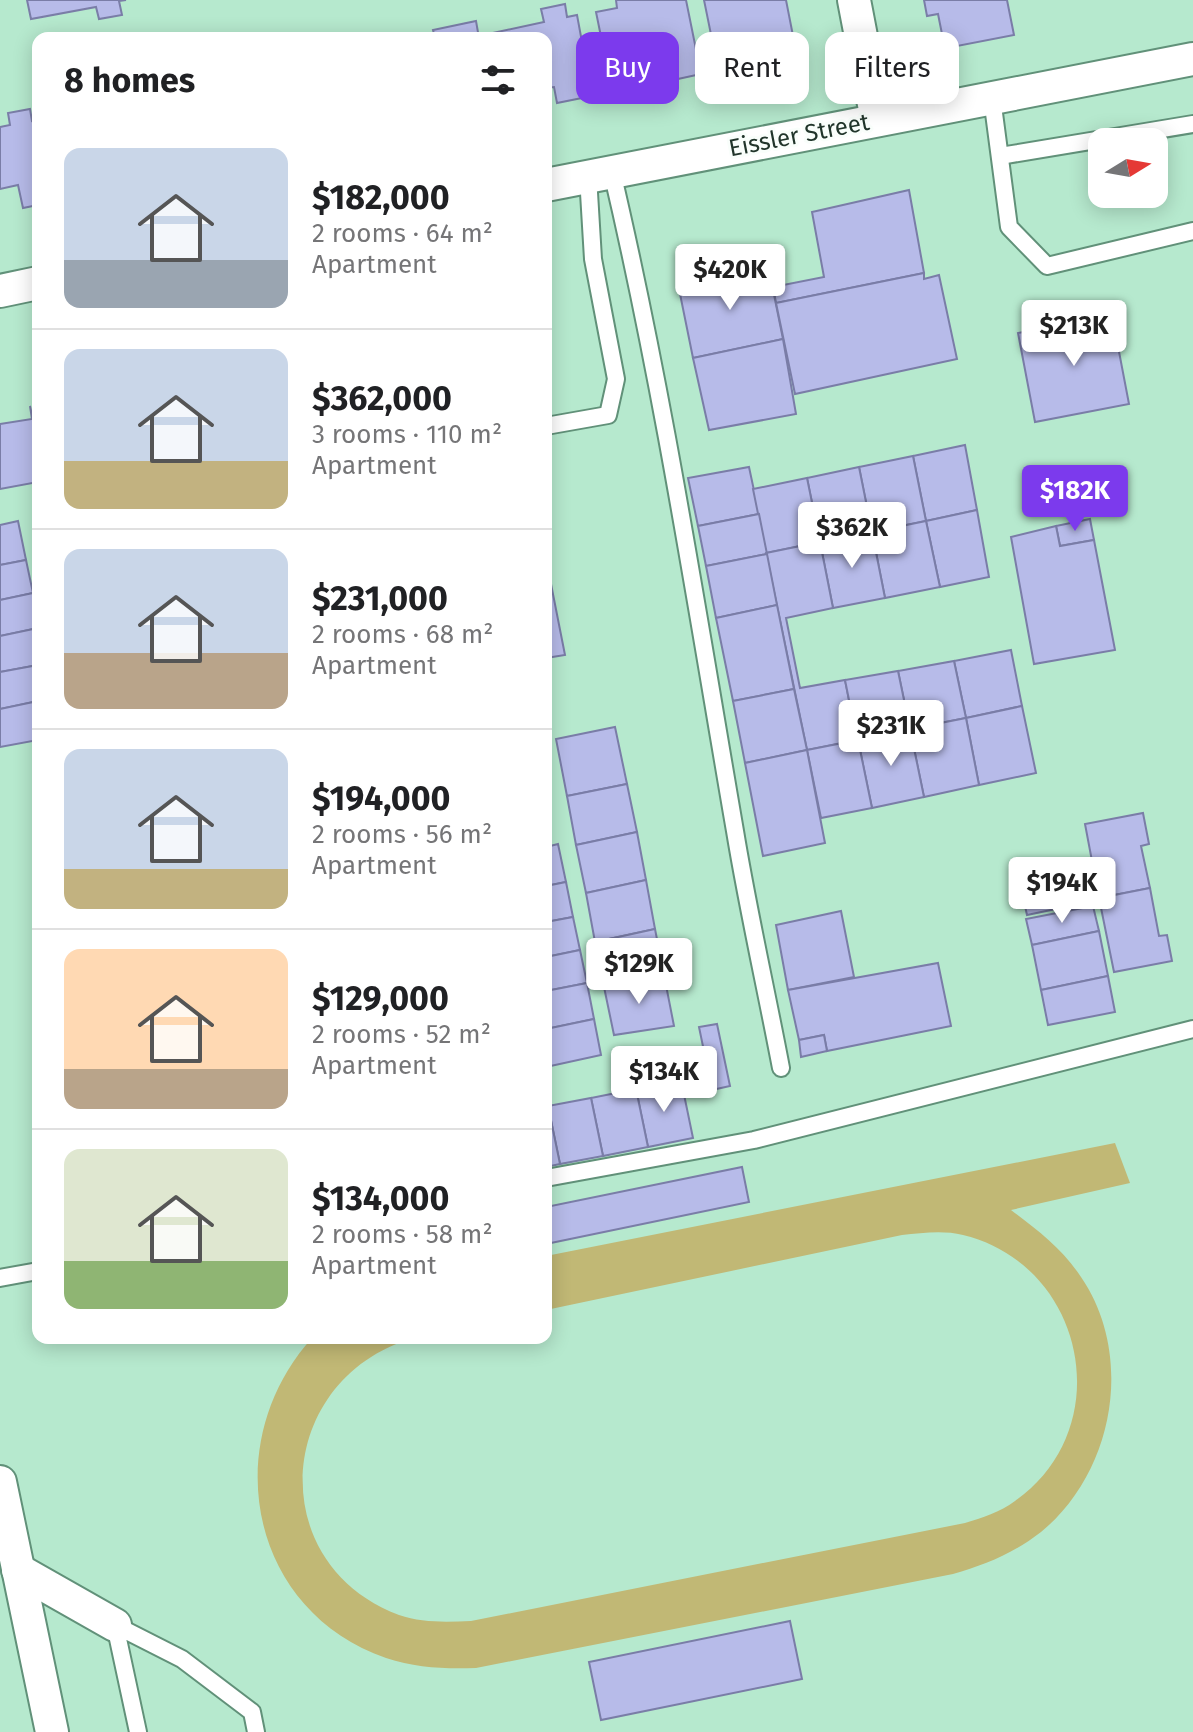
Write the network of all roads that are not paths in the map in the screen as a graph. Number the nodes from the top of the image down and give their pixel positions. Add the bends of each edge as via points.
1 (854, 0) edge
2 (1193, 59) edge
3 (992, 98) junction
4 (877, 120) junction
5 (1193, 124) edge
6 (1000, 156) junction
7 (600, 174) junction
8 (552, 184) edge
9 (1193, 231) edge
10 (32, 284) edge
11 (0, 291) edge
12 (552, 425) edge
13 (1193, 1029) edge
14 (781, 1068) dead end
15 (552, 1177) edge
16 (32, 1272) edge
17 (0, 1278) edge
18 (0, 1482) edge
19 (18, 1570) junction
20 (115, 1625) junction
21 (52, 1732) edge
22 (138, 1732) edge
23 (256, 1732) edge

1 - 4 street
2 - 3 street, Eissler Street
3 - 4 street, Eissler Street
3 - 6 lane
4 - 7 street, Eissler Street
5 - 6 lane
6 - 9 lane via 1009,227 1047,266
7 - 8 street, Eissler Street
7 - 12 lane via 591,237 616,379 608,415
7 - 14 lane via 635,269
10 - 11 street
13 - 15 lane via 754,1140
16 - 17 lane
18 - 19 street
19 - 20 street
19 - 21 street
20 - 22 lane
20 - 23 lane via 205,1676 252,1712

